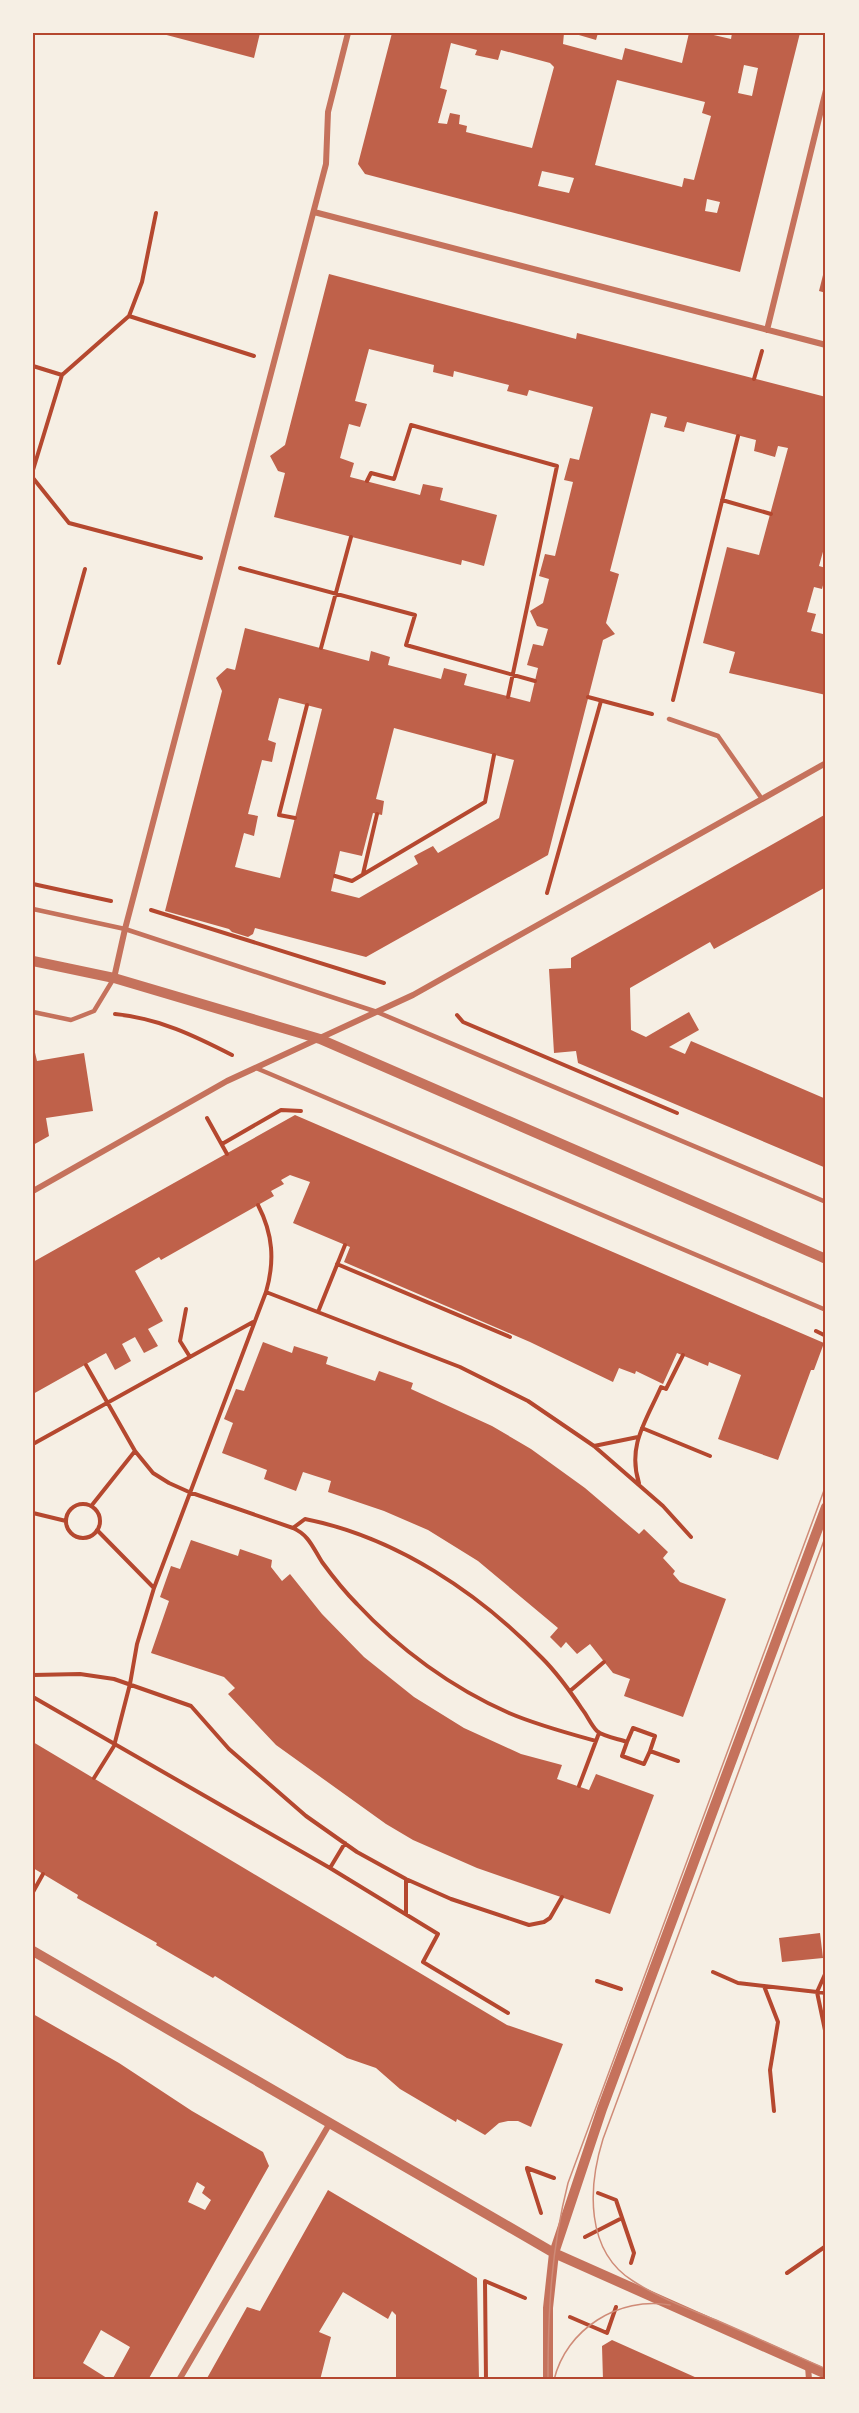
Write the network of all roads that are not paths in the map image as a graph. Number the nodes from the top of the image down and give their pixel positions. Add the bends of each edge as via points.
1 (348, 33) edge
2 (826, 90) edge
3 (314, 212) junction
4 (768, 330) junction
5 (826, 345) edge
6 (669, 719) road end
7 (826, 763) edge
8 (762, 800) junction
9 (33, 909) edge
10 (125, 928) junction
11 (33, 961) edge
12 (114, 978) junction
13 (377, 1011) junction
14 (33, 1012) edge
15 (320, 1039) junction
16 (256, 1068) junction
17 (33, 1191) edge
18 (826, 1202) edge
19 (826, 1259) edge
20 (826, 1310) edge
21 (826, 1507) edge
22 (33, 1951) edge
23 (330, 2123) junction
24 (554, 2253) junction
25 (808, 2366) junction
26 (826, 2374) edge
27 (179, 2380) edge
28 (548, 2380) edge
29 (809, 2380) edge

1 - 3 street via 328,112 326,164
2 - 4 street
3 - 4 street
3 - 10 street
4 - 5 street
6 - 8 lane via 718,736
7 - 8 street
8 - 13 street via 413,995
9 - 10 lane
10 - 12 street
10 - 13 lane
11 - 12 street
12 - 14 lane via 94,1011 71,1020
12 - 15 street
13 - 15 street
13 - 18 lane
15 - 16 street
15 - 19 street
16 - 17 street
16 - 20 lane
21 - 24 street via 602,2109
22 - 23 street
23 - 24 street
23 - 27 street
24 - 25 street
24 - 28 street via 548,2308
25 - 26 street
25 - 29 street

